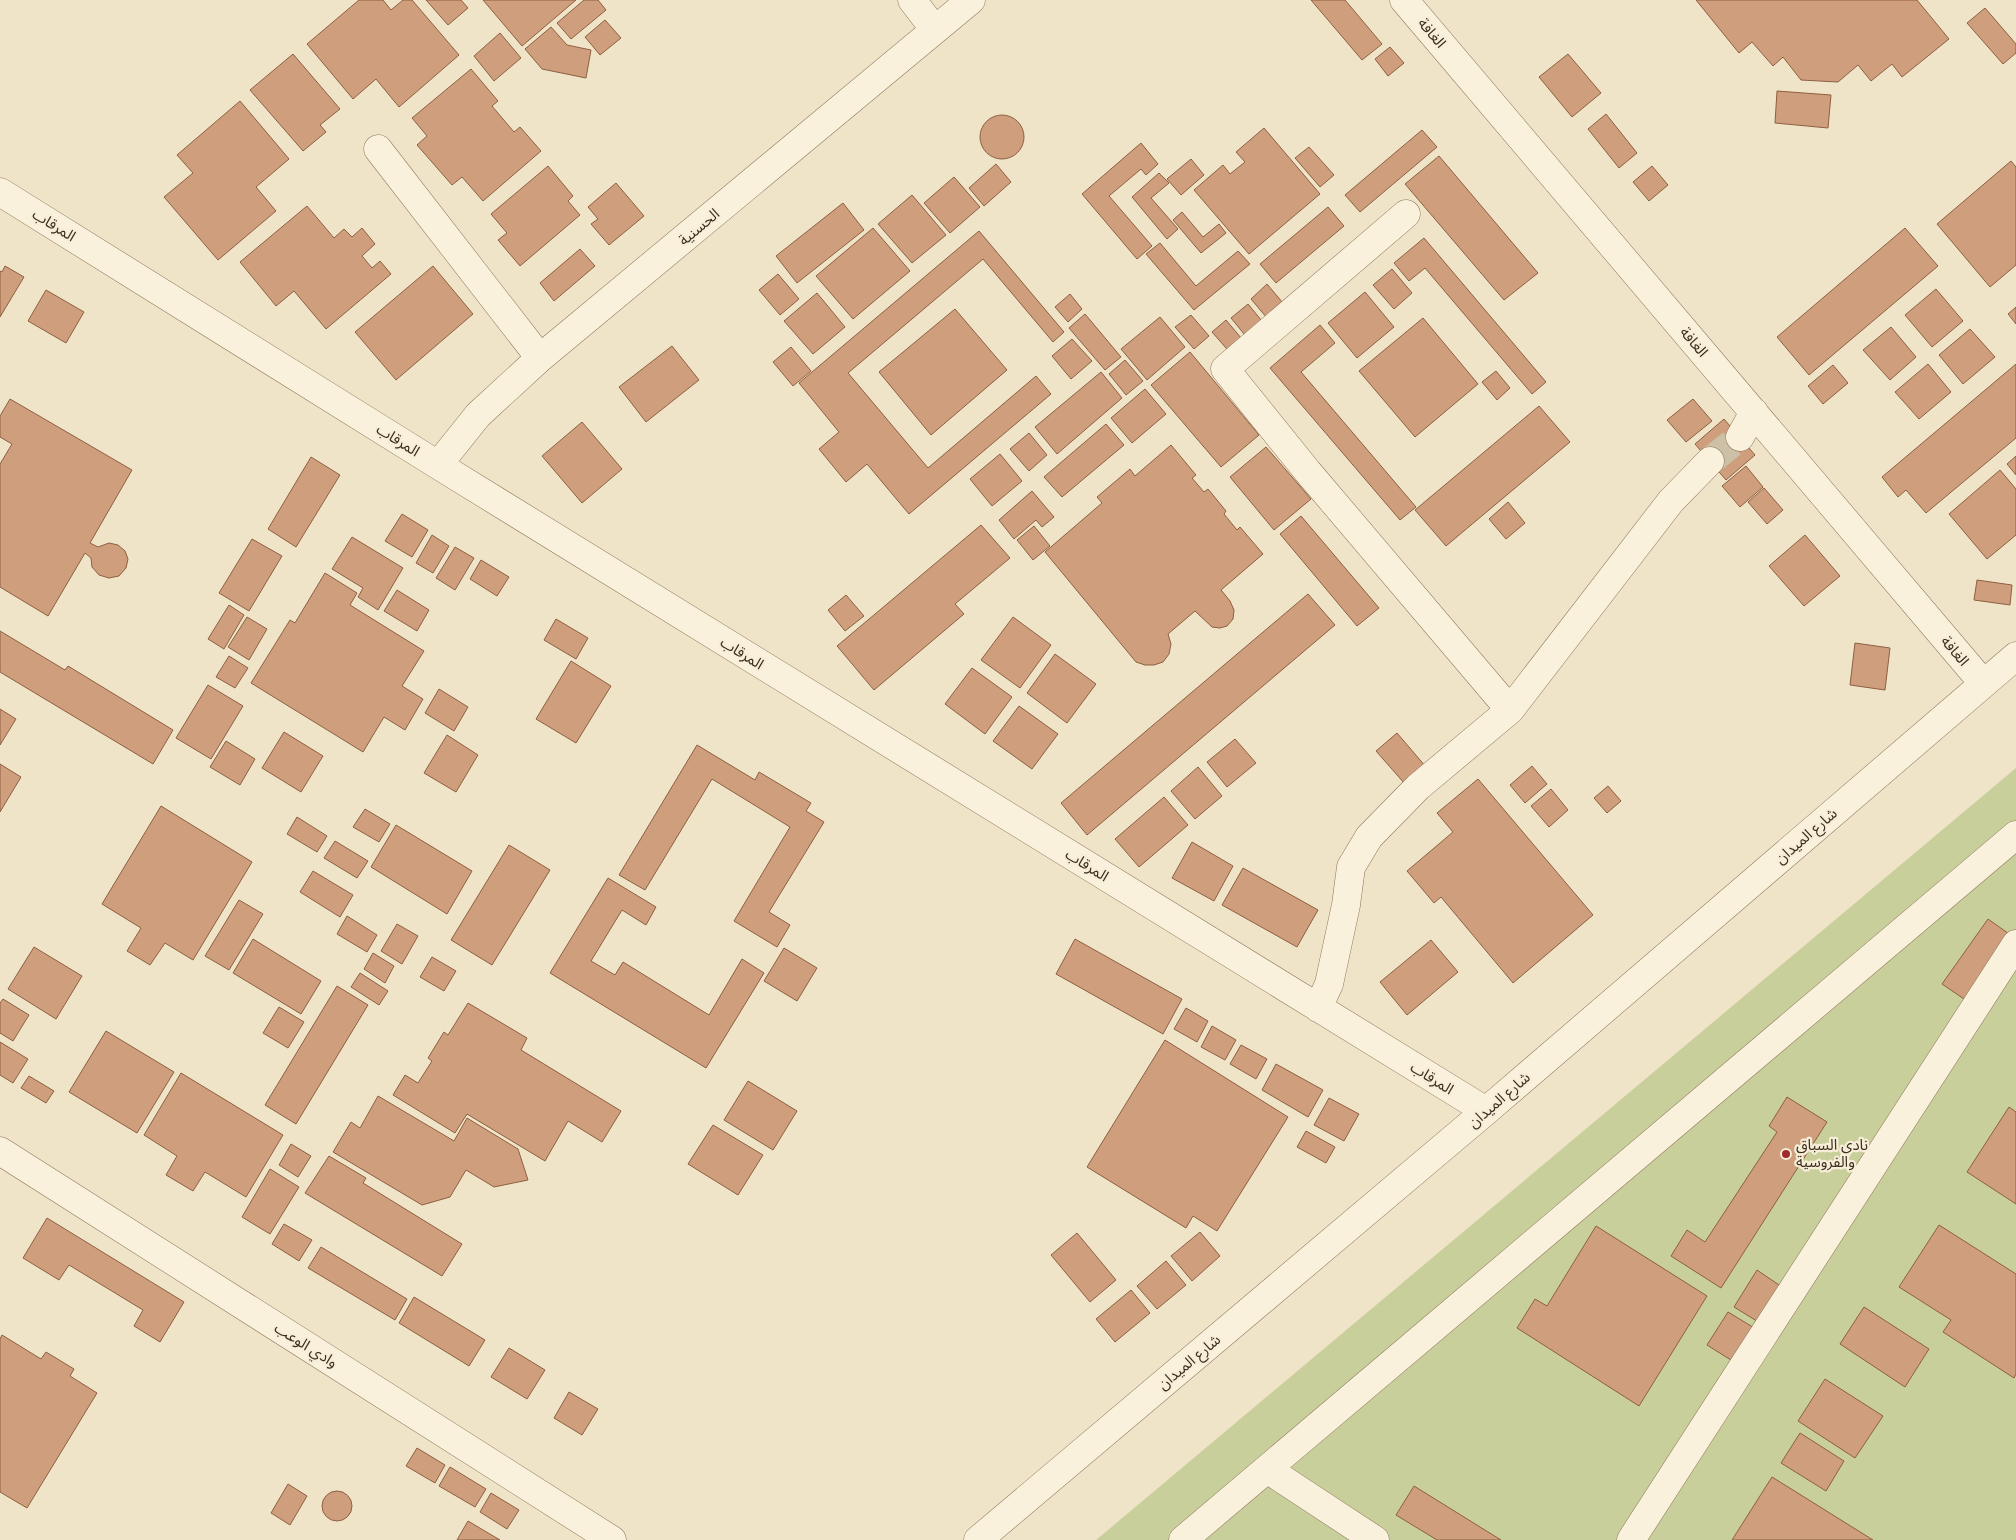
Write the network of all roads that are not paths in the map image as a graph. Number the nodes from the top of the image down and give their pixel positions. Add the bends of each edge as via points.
1 (912, 0) edge
2 (972, 0) edge
3 (1404, 0) edge
4 (935, 30) junction
5 (378, 149) dead end
6 (0, 192) edge
7 (1406, 214) dead end
8 (540, 358) junction
9 (1754, 412) junction
10 (1740, 437) tunnel mouth
11 (1710, 461) tunnel mouth
12 (438, 465) junction
13 (2016, 656) edge
14 (1983, 684) junction
15 (1510, 710) junction
16 (2016, 835) edge
17 (2016, 944) edge
18 (1318, 1008) junction
19 (1486, 1111) junction
20 (0, 1151) edge
21 (1267, 1469) junction
22 (612, 1540) edge
23 (978, 1540) edge
24 (1183, 1540) edge
25 (1375, 1540) edge
26 (1631, 1540) edge

1 - 4 street
2 - 4 street, الحسنية
3 - 9 street, الغافة
4 - 8 street, الحسنية
5 - 8 street
6 - 12 street, المرقاب
7 - 15 street via 1225,369
8 - 12 street, الحسنية via 478,415
9 - 10 street
9 - 14 street, الغافة
11 - 15 street via 1671,501
12 - 18 street, المرقاب
13 - 14 street, شارع الميدان
14 - 19 street, شارع الميدان
15 - 18 street via 1418,787 1369,837 1351,867 1330,976
16 - 21 street
17 - 26 street
18 - 19 street, المرقاب
19 - 23 street, شارع الميدان
20 - 22 street, وادي الوعب
21 - 24 street
21 - 25 street

